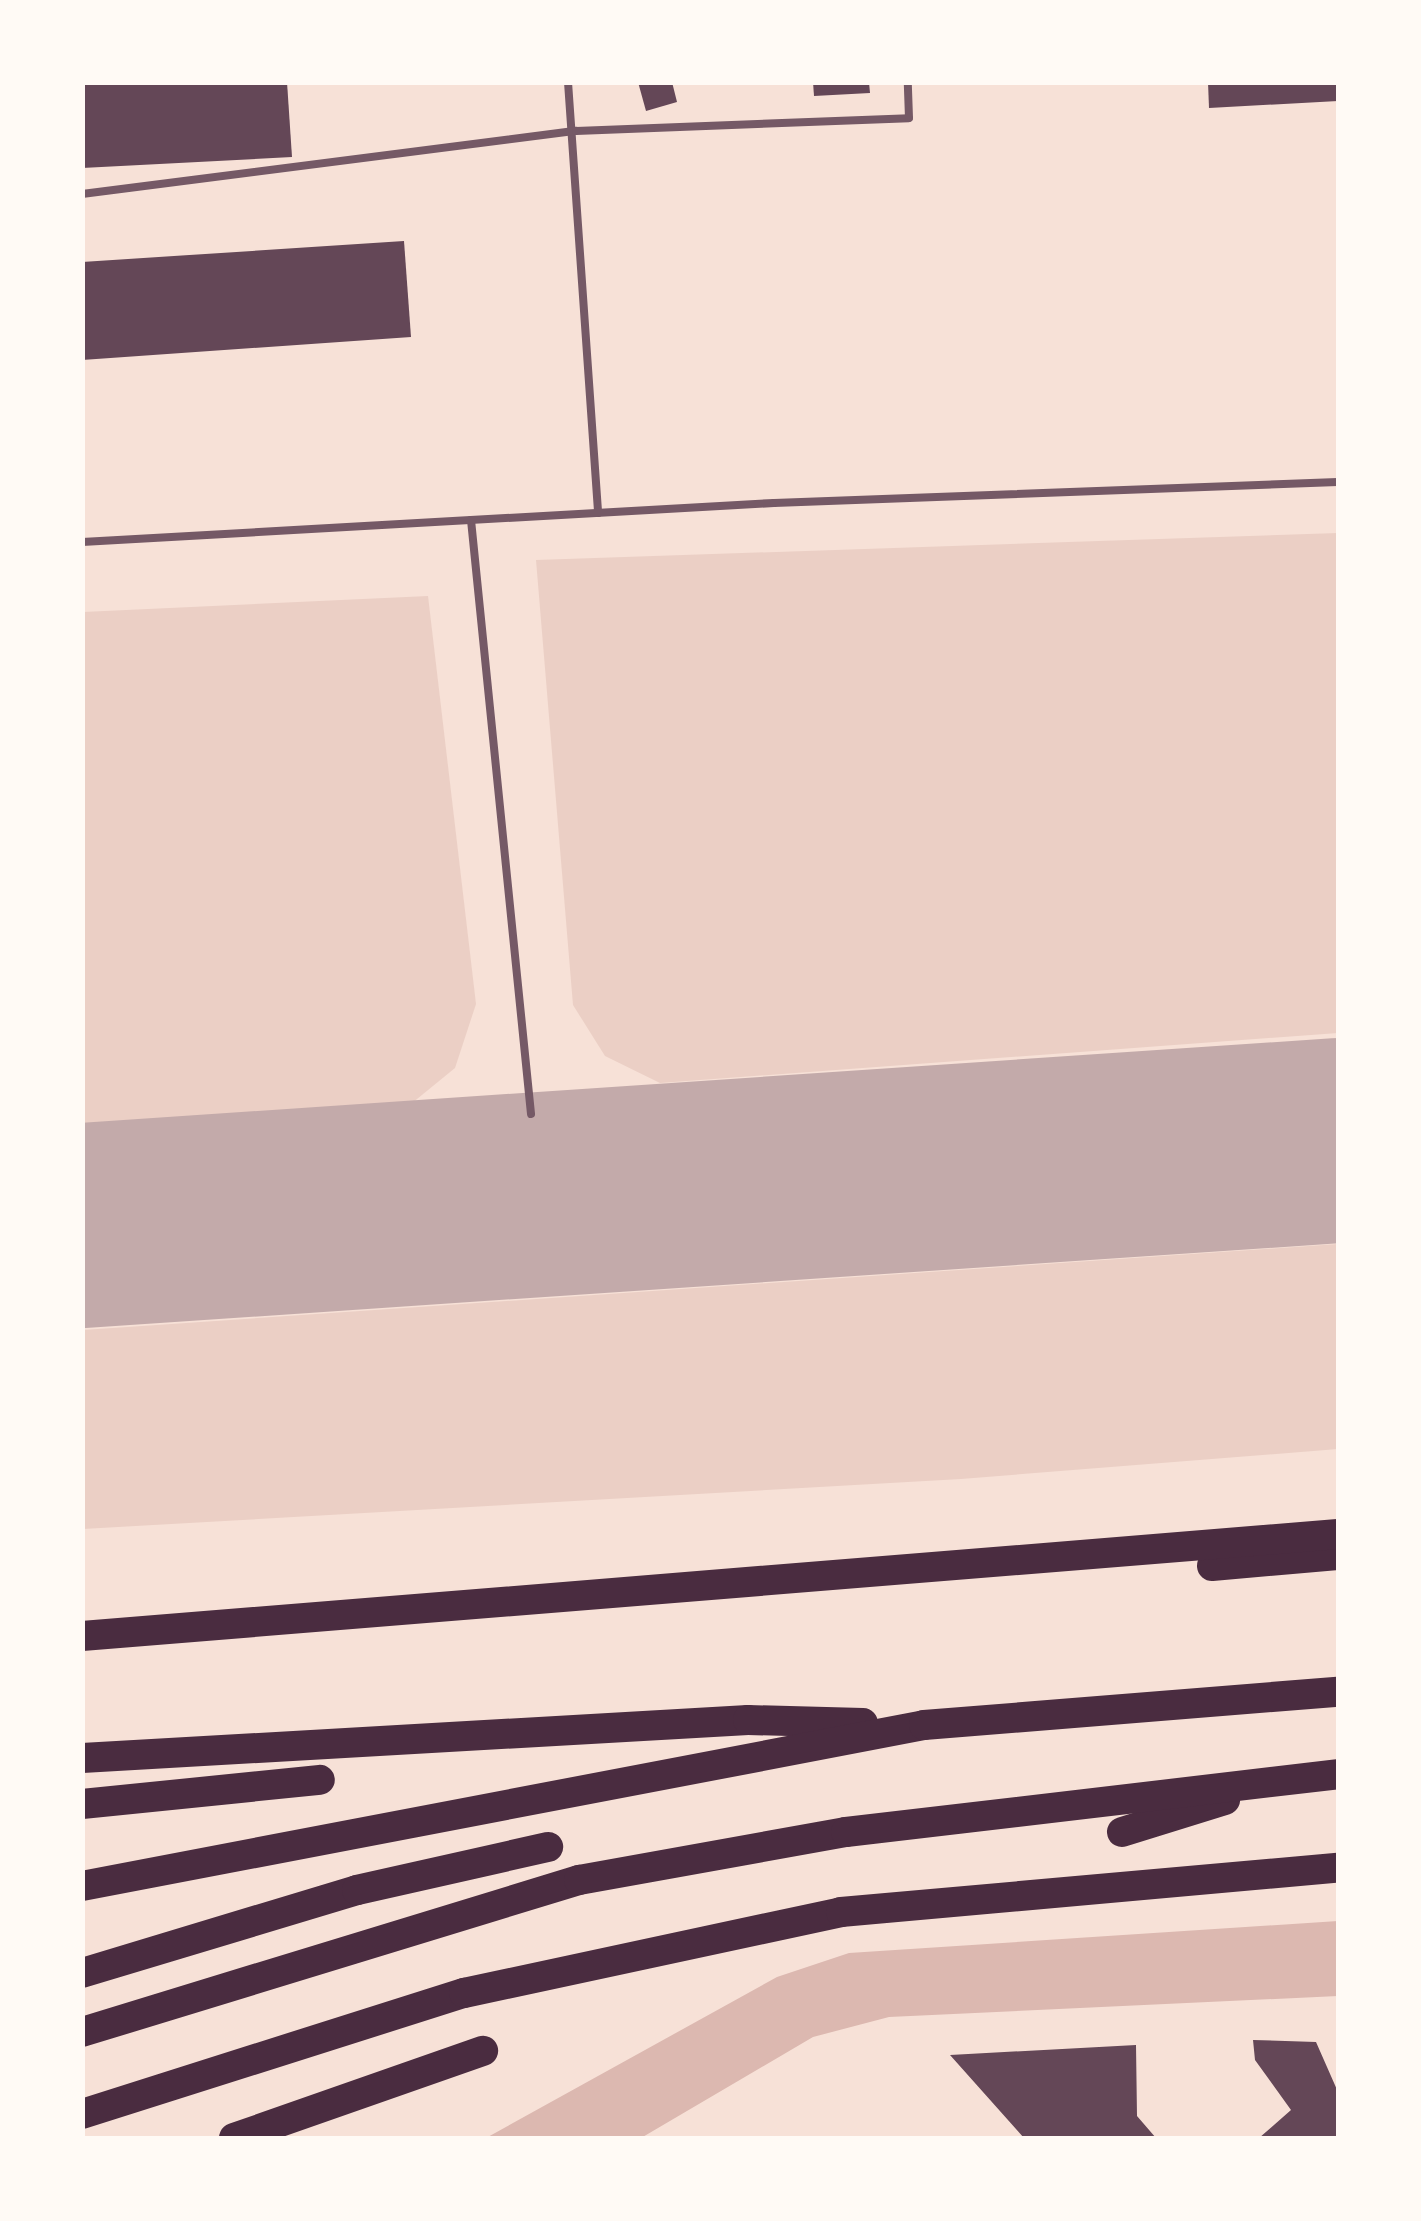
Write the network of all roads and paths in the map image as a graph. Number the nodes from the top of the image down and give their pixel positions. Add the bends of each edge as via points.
1 (568, 82) edge
2 (908, 82) edge
3 (576, 131) junction
4 (82, 194) edge
5 (1338, 482) edge
6 (598, 513) junction
7 (471, 520) junction
8 (82, 542) edge
9 (531, 1114) dead end
10 (1338, 1534) edge
11 (1338, 1555) edge
12 (82, 1636) edge
13 (82, 1656) edge
14 (1338, 1692) edge
15 (924, 1724) junction
16 (82, 1758) edge
17 (1338, 1774) edge
18 (1299, 1778) junction
19 (320, 1780) dead end
20 (82, 1804) edge
21 (1122, 1832) dead end
22 (548, 1847) dead end
23 (1338, 1868) edge
24 (82, 1886) edge
25 (175, 1944) junction
26 (82, 1956) edge
27 (82, 1973) edge
28 (82, 2032) edge
29 (483, 2051) dead end
30 (82, 2114) edge
31 (234, 2138) edge

1 - 3 lane
2 - 3 lane via 909,118
3 - 4 lane
3 - 6 lane
5 - 6 lane
6 - 7 lane
7 - 8 lane
7 - 9 lane
10 - 12 highway
11 - 13 highway
14 - 15 highway
15 - 16 highway via 748,1720
15 - 24 highway
17 - 18 highway
18 - 21 highway
18 - 28 highway via 846,1832 579,1880
19 - 20 highway
22 - 25 highway via 357,1890
23 - 30 highway via 841,1912 464,1993
25 - 26 highway
25 - 27 highway
29 - 31 highway

